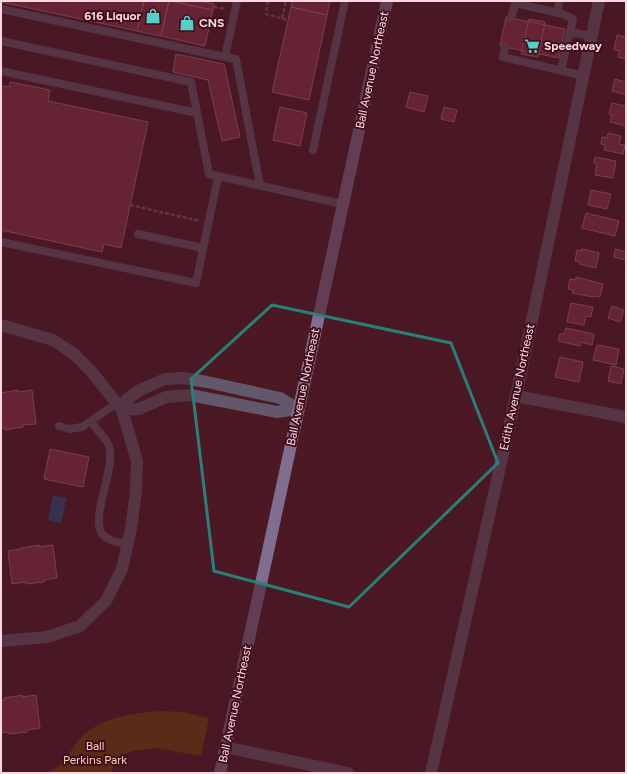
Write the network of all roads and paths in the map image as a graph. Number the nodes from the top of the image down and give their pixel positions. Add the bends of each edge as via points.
1 (237, 1) edge
2 (268, 1) edge
3 (286, 1) edge
4 (345, 1) edge
5 (387, 1) edge
6 (559, 1) edge
7 (599, 1) edge
8 (515, 2) edge
9 (1, 9) edge
10 (557, 13) junction
11 (282, 18) junction
12 (511, 18) dead end
13 (288, 20) dead end
14 (570, 32) junction
15 (592, 36) junction
16 (1, 41) edge
17 (506, 47) dead end
18 (225, 57) junction
19 (561, 70) junction
20 (1, 71) edge
21 (584, 76) junction
22 (197, 113) junction
23 (312, 150) dead end
24 (218, 177) junction
25 (260, 186) junction
26 (342, 204) junction
27 (130, 205) dead end
28 (208, 222) junction
29 (138, 234) dead end
30 (1, 242) edge
31 (203, 248) junction
32 (1, 325) edge
33 (516, 396) junction
34 (119, 407) junction
35 (298, 409) junction
36 (626, 417) edge
37 (91, 422) junction
38 (59, 426) dead end
39 (127, 544) junction
40 (1, 640) edge
41 (226, 747) junction
42 (220, 773) edge
43 (348, 773) edge
44 (431, 773) edge

1 - 18 lane
2 - 11 path via 266,14
3 - 11 path
4 - 23 lane
5 - 26 street, Ball Avenue Northeast
6 - 10 lane
7 - 15 street, Edith Avenue Northeast
8 - 10 lane
8 - 12 lane
9 - 18 lane
10 - 14 lane via 573,19
11 - 13 path
14 - 15 lane
14 - 19 lane
15 - 21 street, Edith Avenue Northeast
16 - 22 lane via 191,82
17 - 19 lane via 503,57
18 - 25 lane via 236,59
19 - 21 lane
20 - 22 lane
21 - 33 street, Edith Avenue Northeast
22 - 24 lane via 209,174
24 - 25 lane
24 - 28 lane
25 - 26 lane
26 - 35 street, Ball Avenue Northeast
27 - 28 path
28 - 31 lane
29 - 31 lane
30 - 31 lane via 196,283
32 - 34 street via 53,340 74,354
33 - 36 street
33 - 44 street, Edith Avenue Northeast
34 - 35 street via 140,409 166,397 190,395 277,412
34 - 35 street via 140,390 165,379 183,378 280,398
34 - 37 lane
34 - 39 street via 137,461 136,491
35 - 41 street, Ball Avenue Northeast
37 - 38 lane via 82,427 69,429
37 - 39 lane via 109,446 110,462 99,523 102,534 112,541
39 - 40 street via 122,569 106,601 80,626 48,637
41 - 42 street, Ball Avenue Northeast
41 - 43 street

